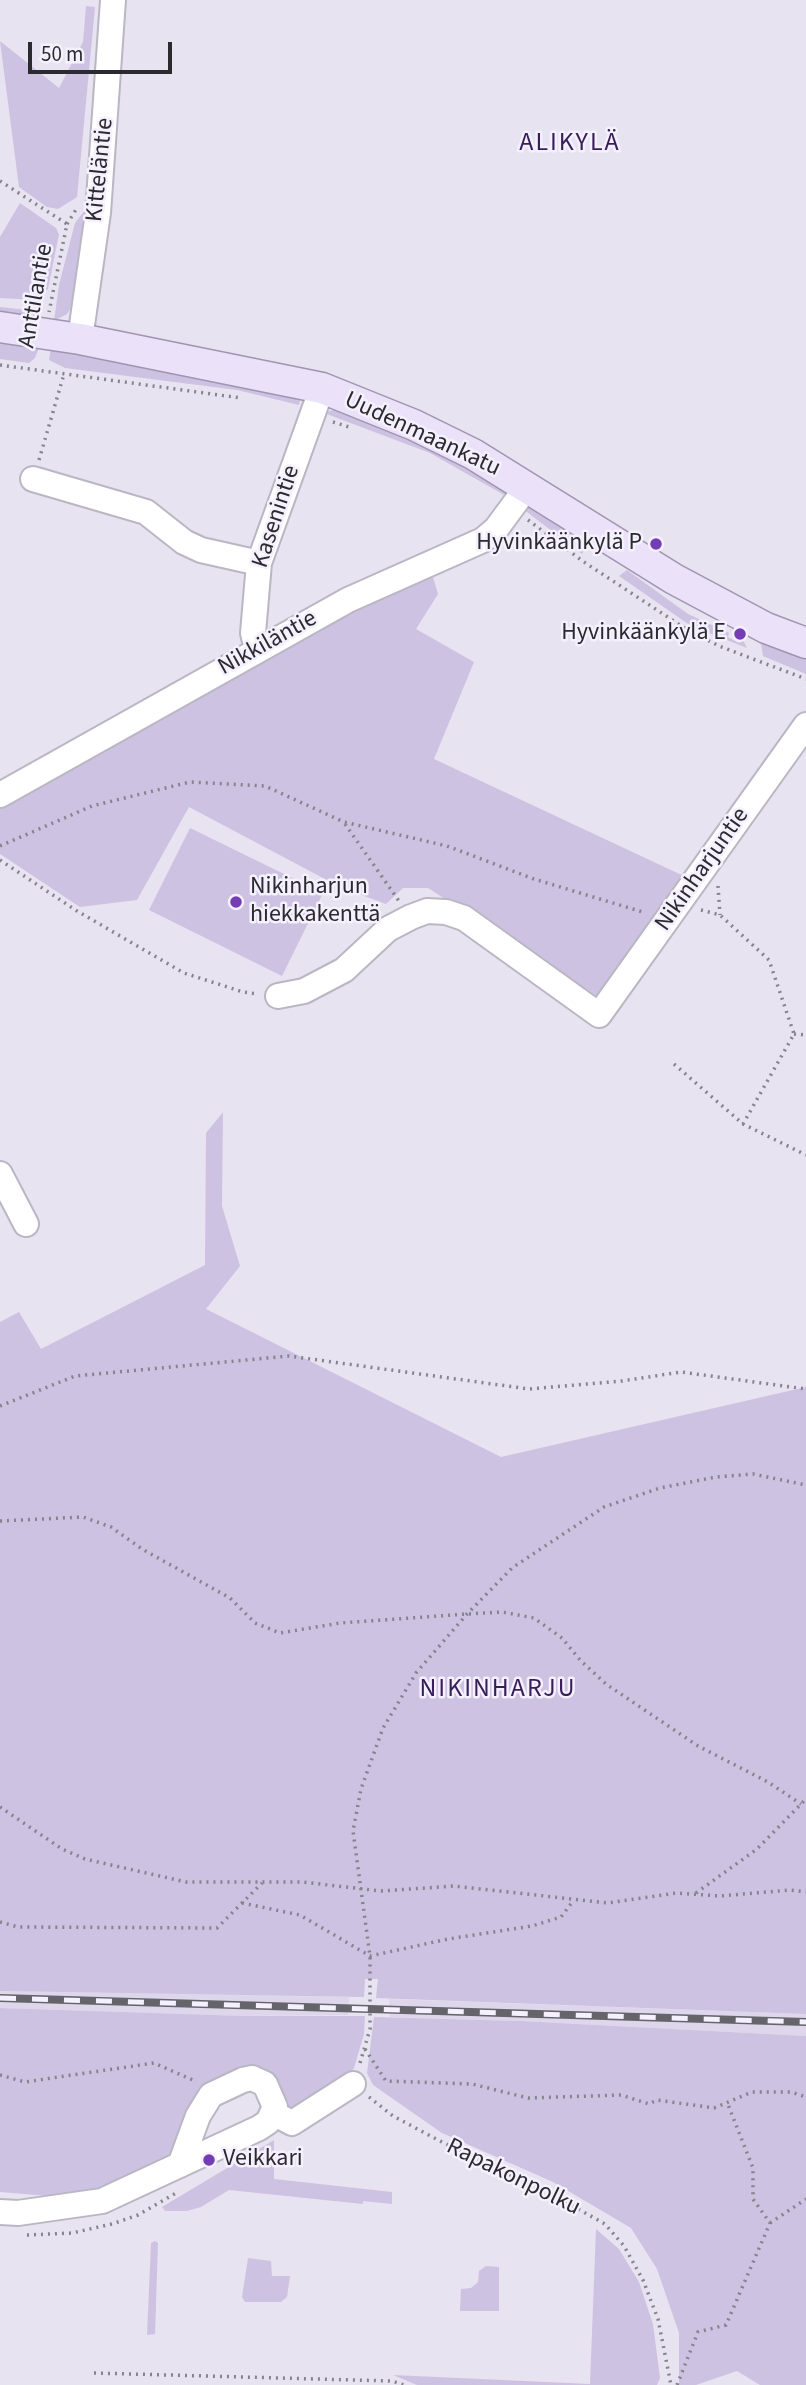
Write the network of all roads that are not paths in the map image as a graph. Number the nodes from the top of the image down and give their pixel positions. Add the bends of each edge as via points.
1 (113, 0) edge
2 (0, 327) edge
3 (80, 339) junction
4 (317, 401) junction
5 (33, 479) road end
6 (520, 498) junction
7 (259, 563) junction
8 (806, 643) edge
9 (257, 649) junction
10 (806, 725) edge
11 (0, 795) edge
12 (278, 996) road end
13 (0, 1174) edge
14 (26, 1224) dead end
15 (353, 2084) road end
16 (273, 2113) junction
17 (180, 2165) junction
18 (0, 2212) edge

1 - 3 street, Kitteläntie via 98,213
2 - 3 main road, Uudenmaankatu
3 - 4 main road, Uudenmaankatu
4 - 6 main road, Uudenmaankatu via 414,425 473,454
4 - 7 street, Kasenintie
5 - 7 street via 146,512 201,550
6 - 8 main road, Uudenmaankatu via 766,628
6 - 9 street, Nikkiläntie via 483,540 348,600
7 - 9 street, Kasenintie via 253,633
9 - 11 street, Nikkiläntie
10 - 12 street, Nikinharjuntie via 599,1015 464,918 446,912 427,911 411,917 388,929 344,970 304,991
13 - 14 street
15 - 16 street via 292,2123
16 - 17 street via 259,2128
16 - 17 street via 271,2092 259,2080 243,2080 217,2091 198,2116
17 - 18 street via 103,2201

